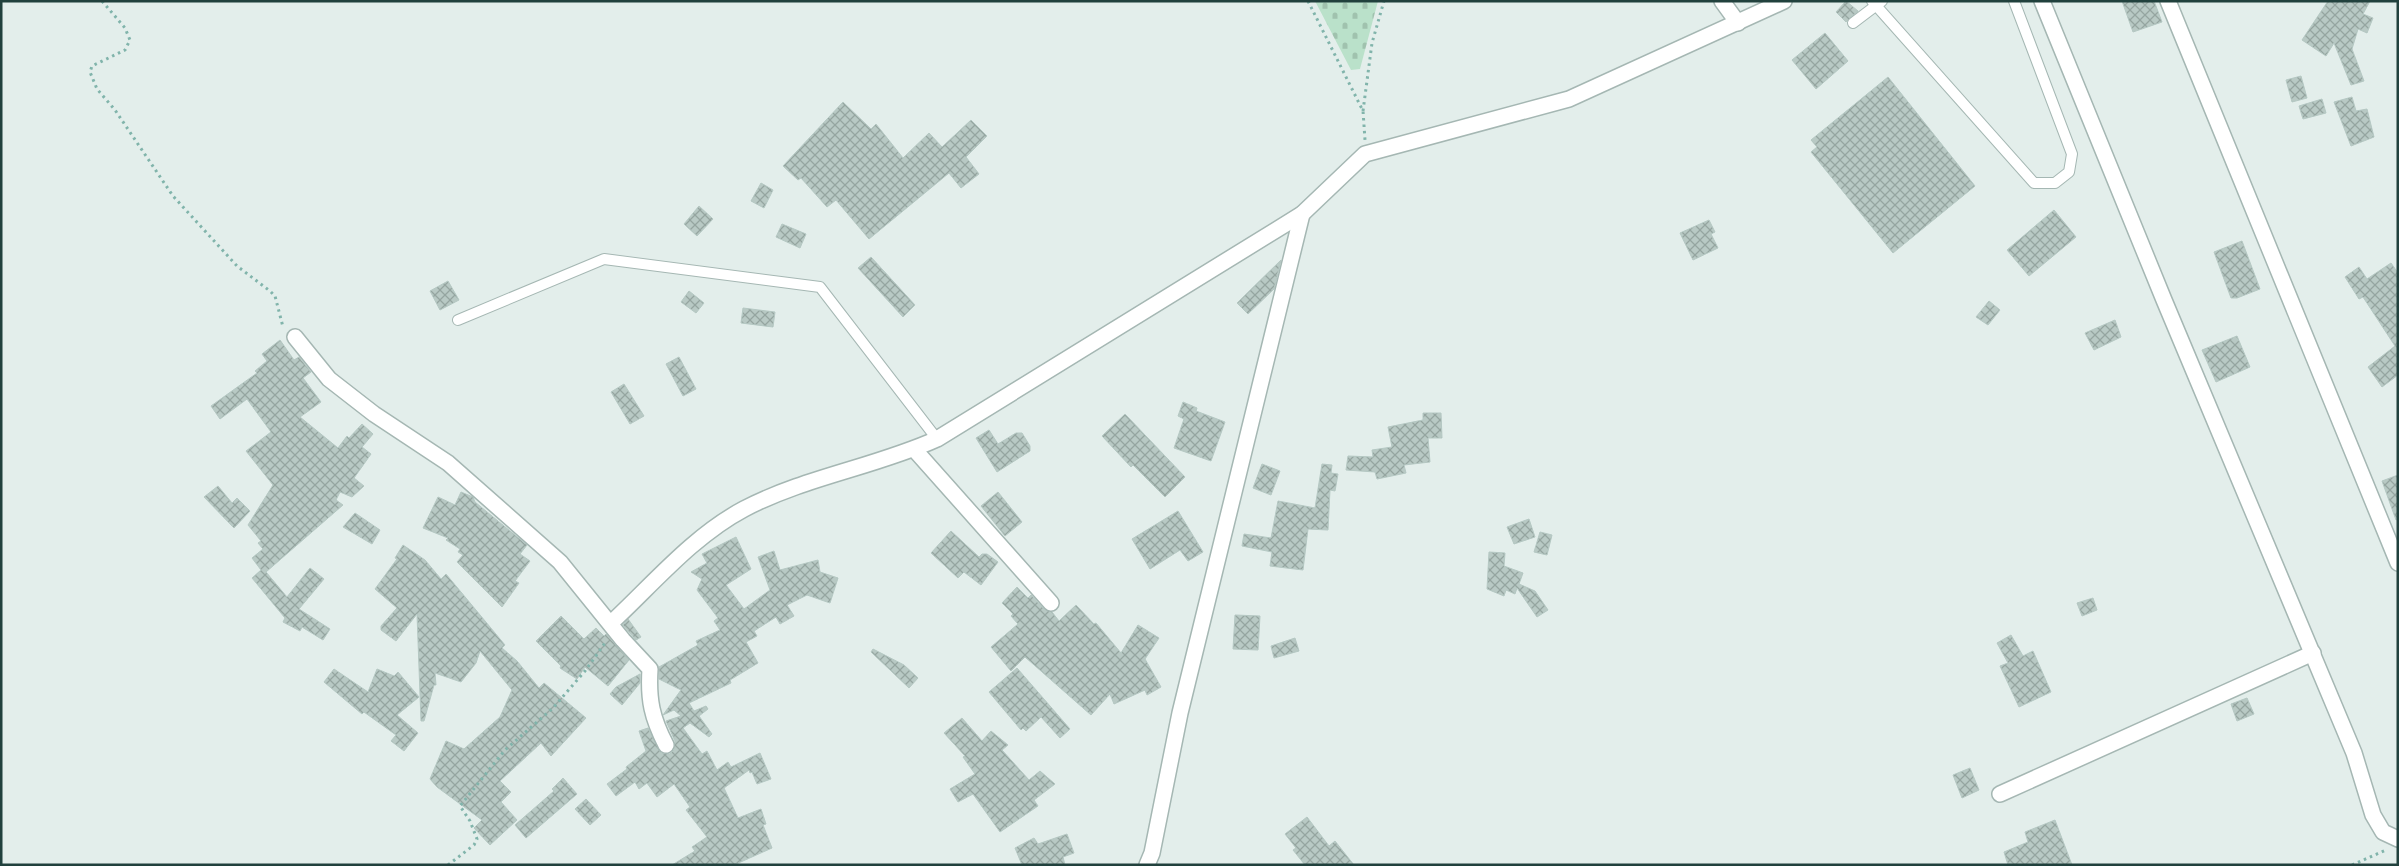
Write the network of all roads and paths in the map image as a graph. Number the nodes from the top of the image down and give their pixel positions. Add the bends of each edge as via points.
1 (102, 1) edge
2 (1308, 1) edge
3 (1384, 1) edge
4 (1722, 1) edge
5 (1784, 1) edge
6 (2014, 1) edge
7 (2042, 1) edge
8 (2168, 1) edge
9 (1876, 2) edge
10 (1738, 23) junction
11 (1853, 23) dead end
12 (1363, 111) junction
13 (1365, 154) junction
14 (1302, 214) junction
15 (458, 320) dead end
16 (295, 337) joint
17 (937, 439) junction
18 (914, 449) junction
19 (2398, 563) edge
20 (1051, 603) dead end
21 (611, 623) junction
22 (2313, 653) junction
23 (666, 745) dead end
24 (2000, 794) dead end
25 (2393, 844) edge
26 (448, 865) edge
27 (1147, 865) edge
28 (2352, 865) edge

1 - 16 path via 125,28 130,40 125,50 92,66 90,72 97,89 115,110 173,196 237,266 274,296 282,327
2 - 12 path
3 - 12 path via 1372,43
4 - 10 street
5 - 10 street
6 - 9 lane via 2072,154 2069,172 2055,183 2034,183
7 - 22 street
8 - 19 street
9 - 11 lane
10 - 13 street via 1569,98
12 - 13 path
13 - 14 street
14 - 17 street
14 - 27 street via 1180,713
15 - 17 lane via 604,259 820,287
16 - 21 street via 329,379 448,464 560,562
17 - 18 street
18 - 20 street
18 - 21 street via 792,488 744,509 706,533
21 - 23 street via 650,669 648,692 652,712
21 - 26 path via 608,639 585,671 552,708 505,750 460,806 477,839
22 - 24 street
22 - 25 street via 2354,752 2373,815
25 - 28 path

